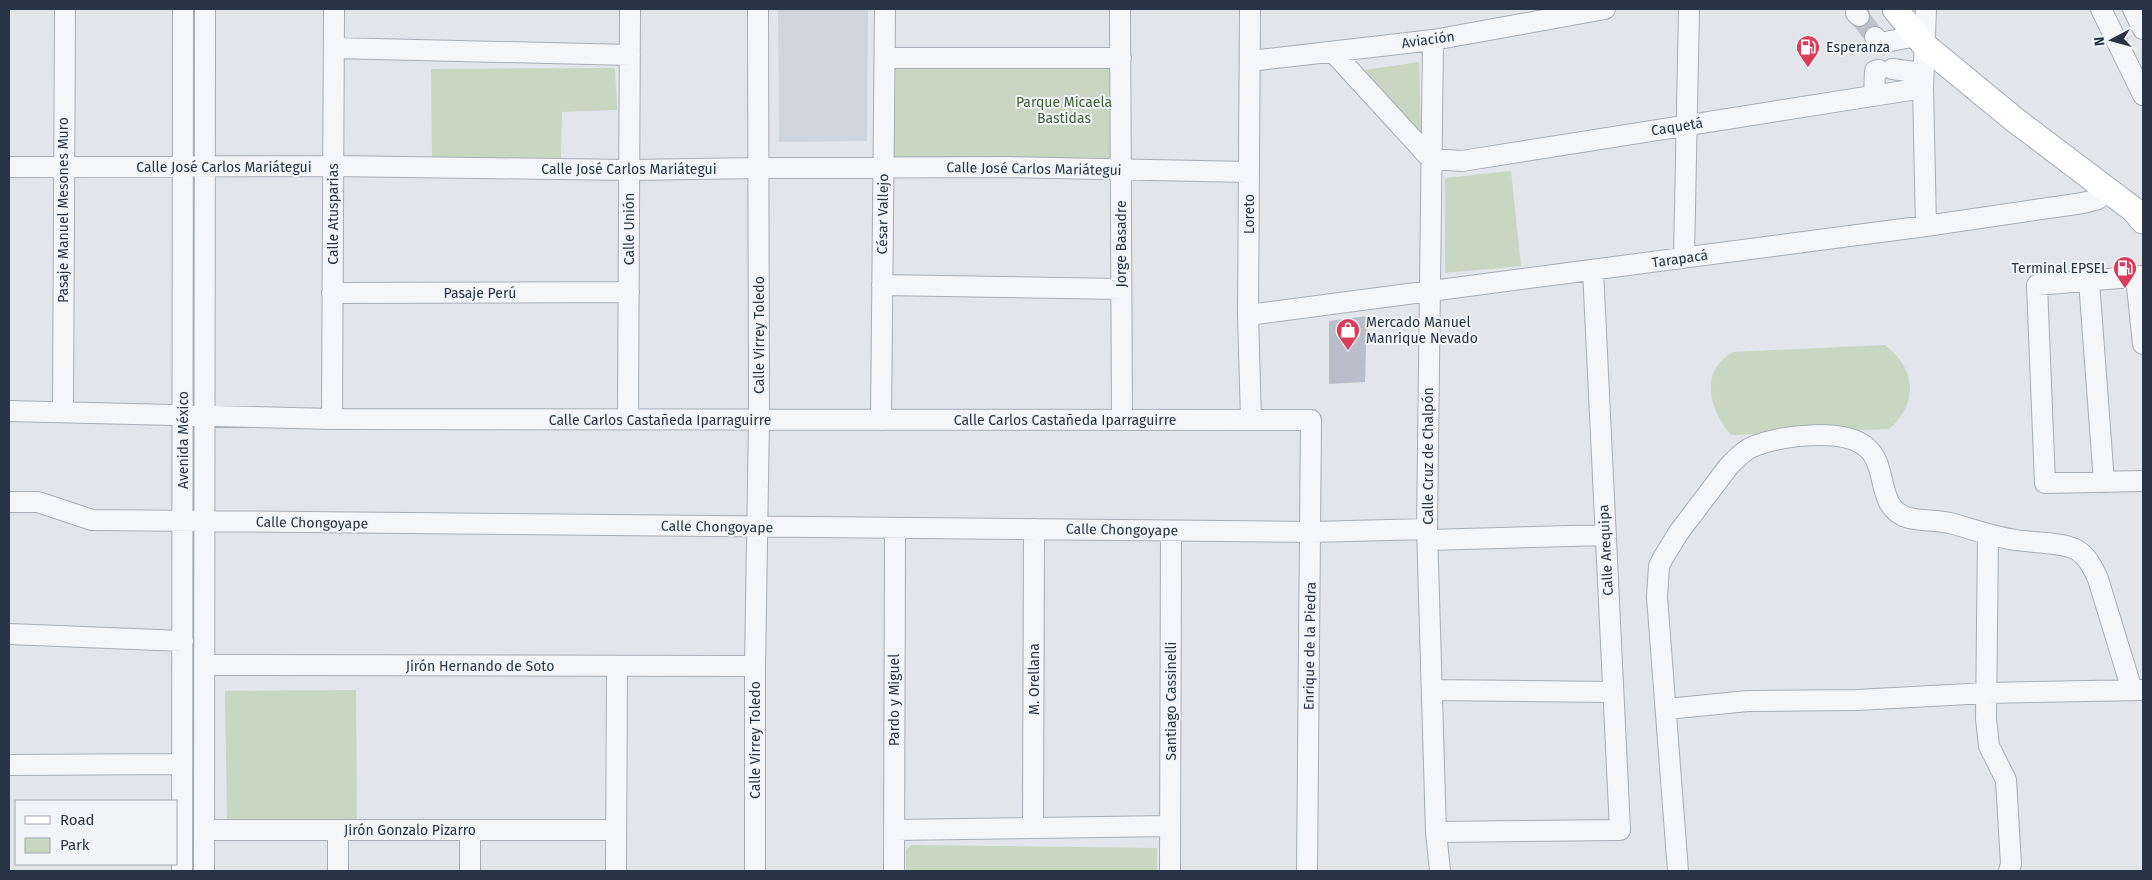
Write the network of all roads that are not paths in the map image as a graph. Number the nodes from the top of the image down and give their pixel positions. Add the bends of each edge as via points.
1 (65, 9) edge
2 (183, 9) edge
3 (205, 9) edge
4 (334, 9) edge
5 (630, 9) edge
6 (758, 9) edge
7 (885, 9) edge
8 (1120, 9) edge
9 (1250, 9) edge
10 (1605, 9) edge
11 (1690, 9) edge
12 (1895, 9) edge
13 (1926, 9) edge
14 (2102, 9) edge
15 (2133, 9) edge
16 (2143, 29) edge
17 (1433, 40) junction
18 (1921, 41) junction
19 (334, 48) junction
20 (1333, 52) junction
21 (630, 55) junction
22 (885, 58) junction
23 (1121, 58) junction
24 (1250, 61) junction
25 (1882, 70) junction
26 (1923, 81) junction
27 (2143, 95) edge
28 (1874, 96) junction
29 (1687, 126) junction
30 (1431, 159) junction
31 (333, 166) junction
32 (9, 167) edge
33 (64, 167) junction
34 (204, 167) junction
35 (884, 167) junction
36 (182, 168) junction
37 (759, 168) junction
38 (629, 170) junction
39 (1121, 170) junction
40 (1249, 172) junction
41 (2107, 189) junction
42 (2140, 214) edge
43 (1926, 226) junction
44 (1684, 258) junction
45 (1593, 270) junction
46 (2140, 277) edge
47 (2090, 281) junction
48 (882, 284) junction
49 (1121, 289) junction
50 (1429, 291) junction
51 (629, 292) junction
52 (332, 293) junction
53 (1248, 315) junction
54 (2143, 344) edge
55 (9, 411) edge
56 (62, 412) junction
57 (183, 414) junction
58 (204, 414) junction
59 (332, 419) junction
60 (628, 419) junction
61 (759, 420) junction
62 (881, 420) junction
63 (1122, 420) junction
64 (1251, 420) junction
65 (1311, 420) joint
66 (2143, 481) edge
67 (2104, 482) junction
68 (9, 502) edge
69 (182, 521) junction
70 (206, 522) junction
71 (757, 527) junction
72 (895, 528) junction
73 (1034, 530) junction
74 (1172, 531) junction
75 (1311, 532) junction
76 (1428, 535) junction
77 (1606, 535) junction
78 (1988, 535) junction
79 (9, 634) edge
80 (183, 642) junction
81 (205, 665) junction
82 (617, 666) junction
83 (755, 666) junction
84 (1432, 690) junction
85 (2137, 690) edge
86 (1613, 692) junction
87 (1986, 694) junction
88 (1667, 709) junction
89 (182, 764) junction
90 (9, 765) edge
91 (1170, 826) junction
92 (1033, 828) junction
93 (204, 830) junction
94 (338, 830) junction
95 (470, 830) junction
96 (616, 830) junction
97 (894, 830) junction
98 (1436, 832) junction
99 (182, 871) edge
100 (204, 871) edge
101 (338, 871) edge
102 (470, 871) edge
103 (616, 871) edge
104 (755, 871) edge
105 (894, 871) edge
106 (1170, 871) edge
107 (1306, 871) edge
108 (1440, 871) edge
109 (1678, 871) edge
110 (2008, 871) edge

1 - 33 street, Pasaje Manuel Mesones Muro
2 - 36 street, Avenida México
3 - 34 street, Avenida México
4 - 19 street, Calle Atusparias
5 - 21 street, Calle Unión
6 - 37 street, Calle Virrey Toledo
7 - 22 street, César Vallejo
8 - 23 street, Jorge Basadre
9 - 24 street, Loreto
10 - 17 street, Aviación
11 - 29 street
12 - 18 main road
13 - 18 street
14 - 27 street
15 - 16 street
17 - 20 street, Aviación
17 - 30 street, Calle Cruz de Chalpón
18 - 25 street via 1877,40
18 - 26 street
18 - 41 main road via 2015,120
19 - 21 street
19 - 31 street, Calle Atusparias
20 - 24 street, Aviación
20 - 30 street
21 - 38 street, Calle Unión
22 - 23 street
22 - 35 street, César Vallejo
23 - 39 street, Jorge Basadre
24 - 40 street, Loreto
25 - 26 street
25 - 28 street
26 - 28 street, Caquetá
26 - 43 street
28 - 29 street, Caquetá
29 - 30 street, Caquetá via 1462,161
29 - 44 street
30 - 50 street, Calle Cruz de Chalpón
31 - 34 street, Calle José Carlos Mariátegui
31 - 38 street, Calle José Carlos Mariátegui
31 - 52 street, Calle Atusparias
32 - 33 street, Calle José Carlos Mariátegui
33 - 36 street, Calle José Carlos Mariátegui
33 - 56 street, Pasaje Manuel Mesones Muro
34 - 36 street, Calle José Carlos Mariátegui
34 - 58 street, Avenida México
35 - 37 street, Calle José Carlos Mariátegui
35 - 39 street, Calle José Carlos Mariátegui
35 - 48 street, César Vallejo
36 - 57 street, Avenida México
37 - 38 street, Calle José Carlos Mariátegui
37 - 61 street, Calle Virrey Toledo
38 - 51 street, Calle Unión
39 - 40 street, Calle José Carlos Mariátegui
39 - 49 street, Jorge Basadre
40 - 53 street, Loreto
41 - 42 main road
41 - 43 street, Tarapacá via 2098,199 2083,203
43 - 44 street, Tarapacá
44 - 45 street, Tarapacá
45 - 50 street, Tarapacá
45 - 77 street, Calle Arequipa
46 - 47 street
46 - 54 street
47 - 67 street
47 - 67 street via 2036,285 2045,483
48 - 49 street
48 - 62 street, César Vallejo
49 - 63 street, Jorge Basadre
50 - 53 street, Tarapacá
50 - 76 street, Calle Cruz de Chalpón
51 - 52 street, Pasaje Perú
51 - 60 street, Calle Unión
52 - 59 street, Calle Atusparias
53 - 64 street, Loreto
55 - 56 street, Calle Carlos Castañeda Iparraguirre
56 - 57 street, Calle Carlos Castañeda Iparraguirre
57 - 58 street, Calle Carlos Castañeda Iparraguirre
57 - 69 street, Avenida México
58 - 59 street, Calle Carlos Castañeda Iparraguirre
58 - 70 street, Avenida México
59 - 60 street, Calle Carlos Castañeda Iparraguirre
60 - 61 street, Calle Carlos Castañeda Iparraguirre
61 - 62 street, Calle Carlos Castañeda Iparraguirre
61 - 71 street, Calle Virrey Toledo
62 - 63 street, Calle Carlos Castañeda Iparraguirre
63 - 64 street, Calle Carlos Castañeda Iparraguirre
64 - 65 street, Calle Carlos Castañeda Iparraguirre
65 - 75 street, Enrique de la Piedra
66 - 67 street
68 - 69 street, Calle Chongoyape via 38,502 92,520
69 - 70 street, Calle Chongoyape
69 - 80 street, Avenida México
70 - 71 street, Calle Chongoyape
70 - 81 street, Avenida México
71 - 72 street, Calle Chongoyape
71 - 83 street, Calle Virrey Toledo
72 - 73 street, Calle Chongoyape
72 - 97 street, Pardo y Miguel
73 - 74 street, Calle Chongoyape
73 - 92 street, M. Orellana
74 - 75 street, Calle Chongoyape
74 - 91 street, Santiago Cassinelli
75 - 76 street, Calle Chongoyape
75 - 107 street, Enrique de la Piedra
76 - 77 street, Calle Chongoyape
76 - 84 street, Calle Cruz de Chalpón
77 - 86 street, Calle Arequipa
78 - 85 street via 2063,546 2076,550 2086,559 2098,579
78 - 87 street
78 - 88 street via 1948,523 1907,517 1895,511 1888,502 1874,457 1867,447 1855,440 1805,436 1767,442 1752,448 1729,466 1679,532 1659,566 1657,597
79 - 80 street
80 - 89 street, Avenida México
81 - 82 street, Jirón Hernando de Soto
81 - 93 street, Avenida México
82 - 83 street, Jirón Hernando de Soto
82 - 96 street
83 - 104 street, Calle Virrey Toledo
84 - 86 street
84 - 98 street, Calle Cruz de Chalpón
85 - 87 street
86 - 98 street, Calle Arequipa via 1620,830
87 - 88 street via 1748,701
87 - 110 street via 1989,746 2006,780 2012,864
88 - 109 street
89 - 90 street
89 - 99 street, Avenida México
91 - 92 street
91 - 106 street, Santiago Cassinelli
92 - 97 street
93 - 94 street, Jirón Gonzalo Pizarro
93 - 100 street, Avenida México
94 - 95 street, Jirón Gonzalo Pizarro
94 - 101 street
95 - 96 street, Jirón Gonzalo Pizarro
95 - 102 street
96 - 103 street
97 - 105 street, Pardo y Miguel
98 - 108 street, Calle Cruz de Chalpón

